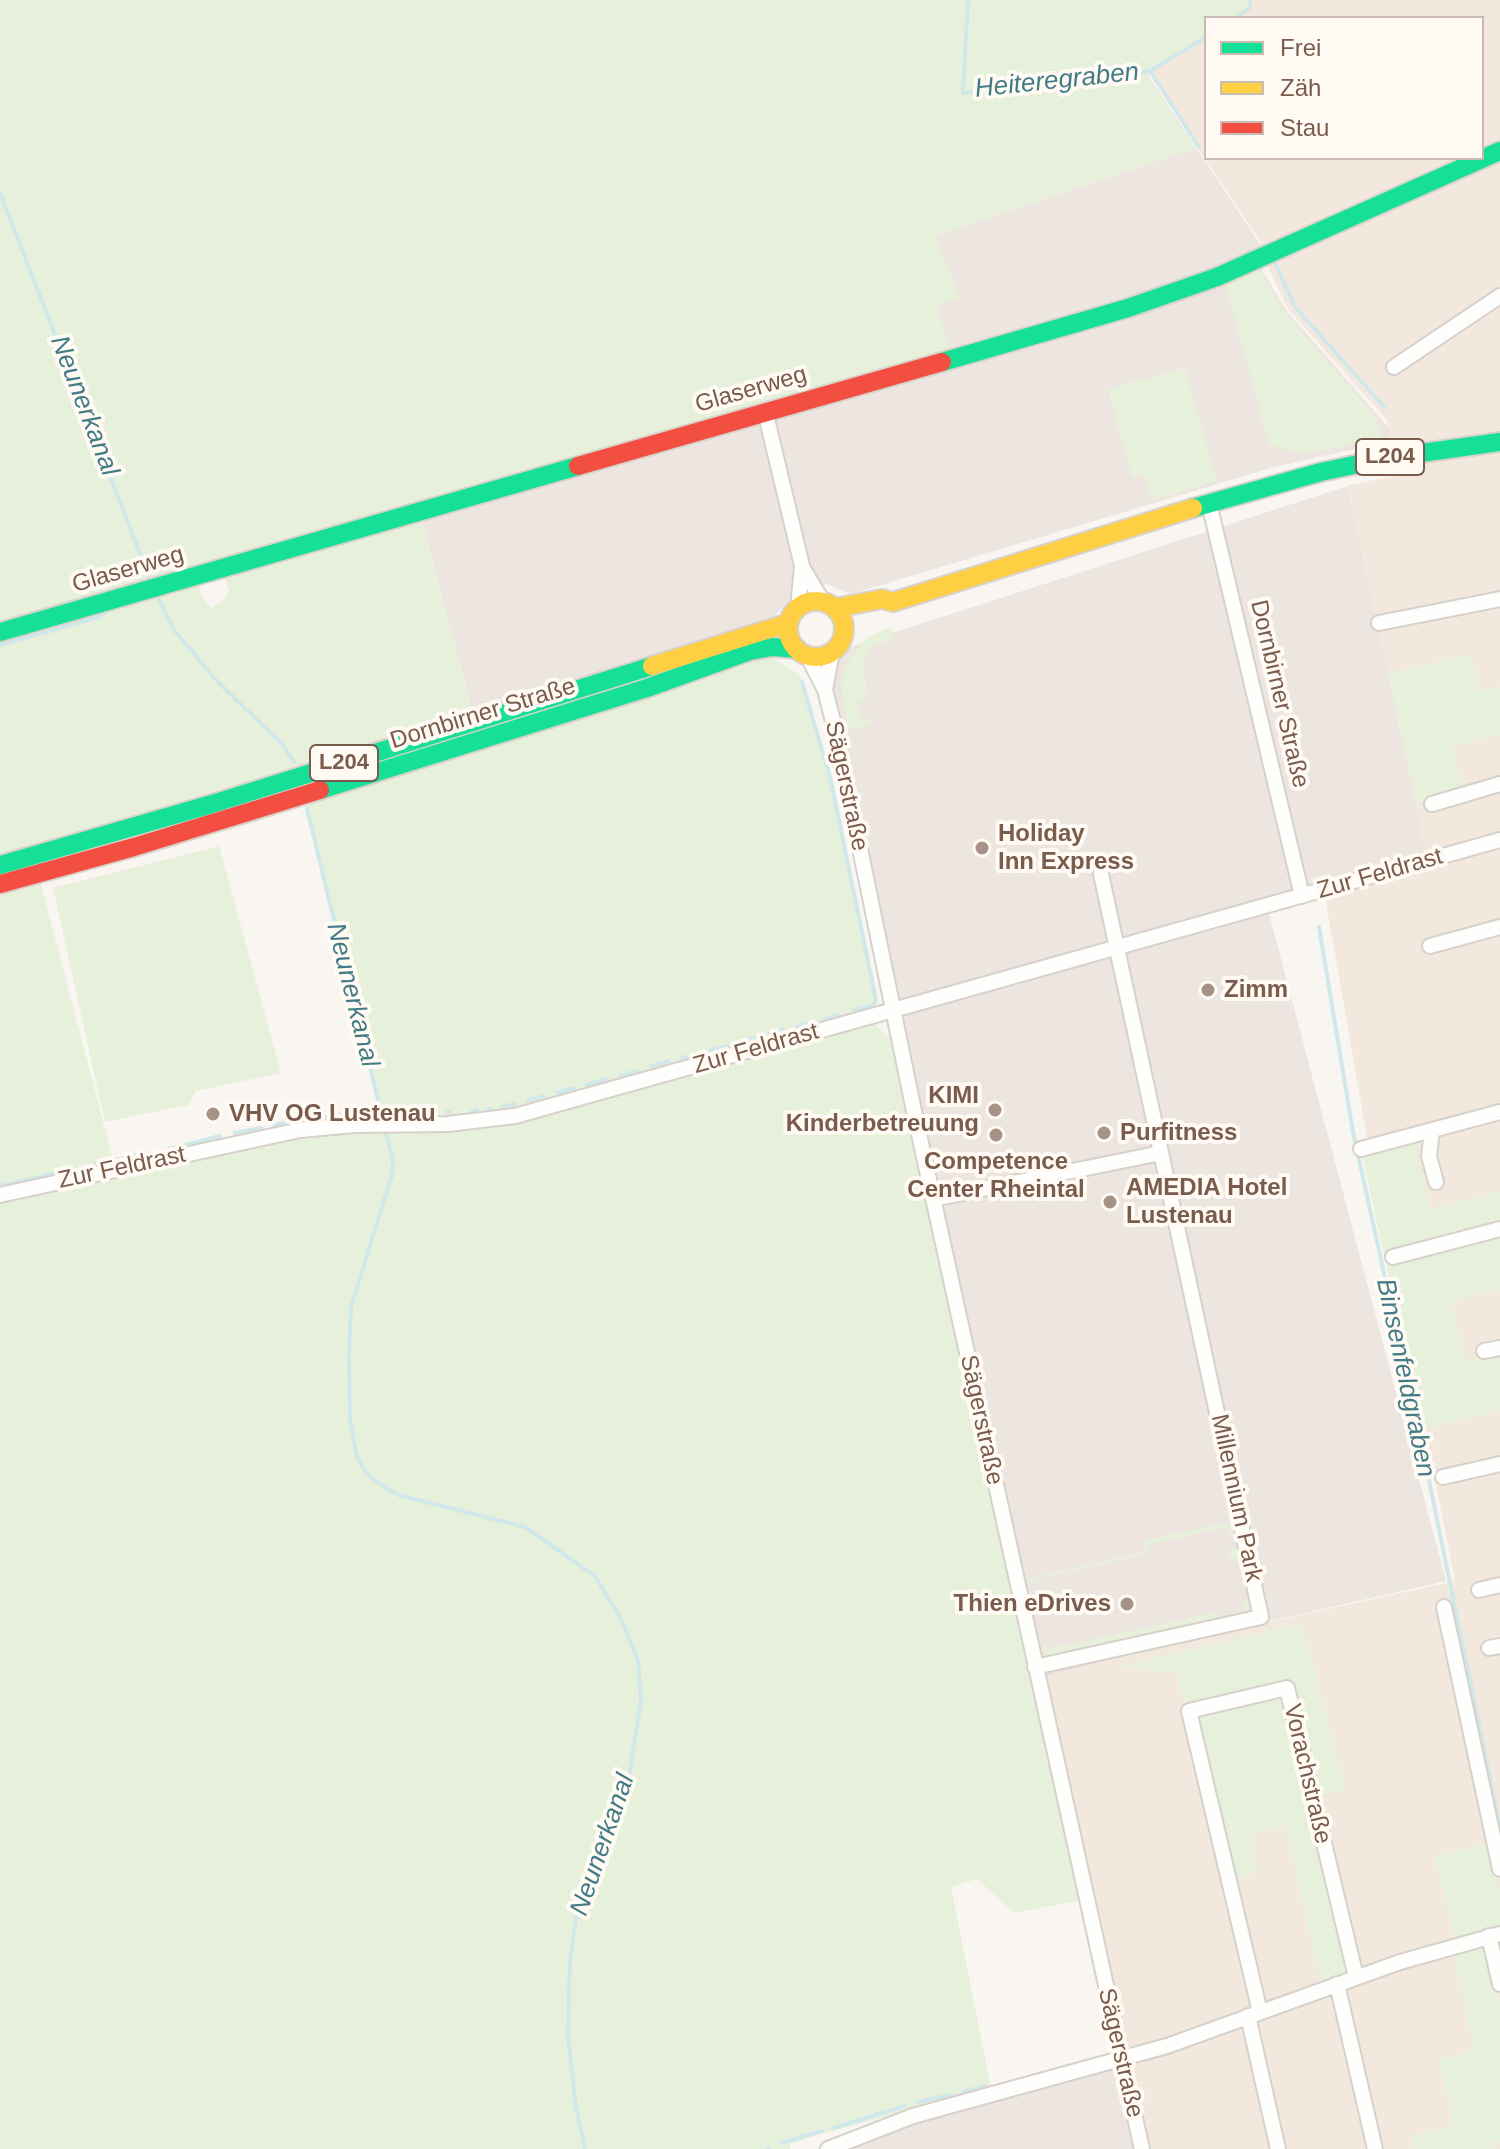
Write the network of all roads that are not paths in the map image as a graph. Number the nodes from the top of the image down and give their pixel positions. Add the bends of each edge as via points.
1 (1480, 160) edge
2 (1500, 296) edge
3 (1394, 367) dead end
4 (765, 411) junction
5 (1500, 442) edge
6 (1209, 503) junction
7 (802, 566) junction
8 (1500, 599) edge
9 (893, 602) junction
10 (829, 605) junction
11 (794, 615) junction
12 (1379, 623) dead end
13 (0, 632) edge
14 (844, 633) junction
15 (802, 652) junction
16 (832, 652) junction
17 (825, 690) junction
18 (1500, 784) edge
19 (1432, 804) dead end
20 (1500, 840) edge
21 (0, 865) edge
22 (1101, 874) dead end
23 (0, 884) edge
24 (1302, 896) junction
25 (1500, 927) edge
26 (1430, 946) dead end
27 (1116, 948) junction
28 (894, 1011) junction
29 (1500, 1112) edge
30 (1432, 1130) junction
31 (1361, 1149) dead end
32 (1161, 1153) junction
33 (1436, 1182) dead end
34 (0, 1195) edge
35 (934, 1199) junction
36 (1500, 1229) edge
37 (1393, 1257) dead end
38 (1500, 1348) edge
39 (1484, 1351) dead end
40 (1500, 1464) edge
41 (1443, 1477) dead end
42 (1500, 1585) edge
43 (1479, 1590) dead end
44 (1444, 1607) dead end
45 (1035, 1667) junction
46 (1500, 1869) edge
47 (1495, 1935) edge
48 (1356, 1977) junction
49 (1337, 1984) junction
50 (1500, 1984) edge
51 (1254, 2014) junction
52 (1122, 2059) junction
53 (828, 2149) edge
54 (1142, 2149) edge
55 (1278, 2149) edge
56 (1375, 2149) edge

1 - 4 main road, Glaserweg via 1169,295
2 - 3 street
4 - 7 street
4 - 13 main road, Glaserweg
5 - 6 main road, Dornbirner Straße / L204 via 1386,458
6 - 9 main road, Dornbirner Straße / L204
6 - 24 street, Dornbirner Straße
7 - 10 street
7 - 11 street
8 - 12 street
9 - 10 main road, Dornbirner Straße / L204
9 - 14 main road, Dornbirner Straße / L204
10 - 11 main road, Dornbirner Straße / L204 via 810,602
10 - 14 main road via 841,615
11 - 15 main road via 789,632
11 - 21 main road, Dornbirner Straße / L204 via 242,795
14 - 16 main road, Dornbirner Straße / L204
15 - 16 main road, Dornbirner Straße / L204 via 818,657
15 - 17 street, Sägerstraße
15 - 23 main road, Dornbirner Straße / L204 via 772,647 750,651 273,805
16 - 17 street, Sägerstraße
17 - 28 street, Sägerstraße
18 - 19 street
20 - 24 street, Zur Feldrast
22 - 27 street, Millennium Park
24 - 27 street, Zur Feldrast
25 - 26 street
27 - 28 street, Zur Feldrast
27 - 32 street, Millennium Park
28 - 34 street, Zur Feldrast via 515,1116 300,1130
28 - 35 street, Sägerstraße
29 - 30 street
30 - 31 street
30 - 33 street via 1429,1156
32 - 35 street
32 - 45 street, Millennium Park via 1261,1617
35 - 45 street, Sägerstraße
36 - 37 street
38 - 39 street
40 - 41 street
42 - 43 street
44 - 46 street
45 - 52 street, Sägerstraße
47 - 48 street
47 - 50 street
48 - 49 street
48 - 51 street, Vorachstraße via 1287,1688 1189,1711
49 - 51 street
49 - 56 street
51 - 52 street
51 - 55 street, Vorachstraße
52 - 53 street via 950,2104
52 - 54 street, Sägerstraße

